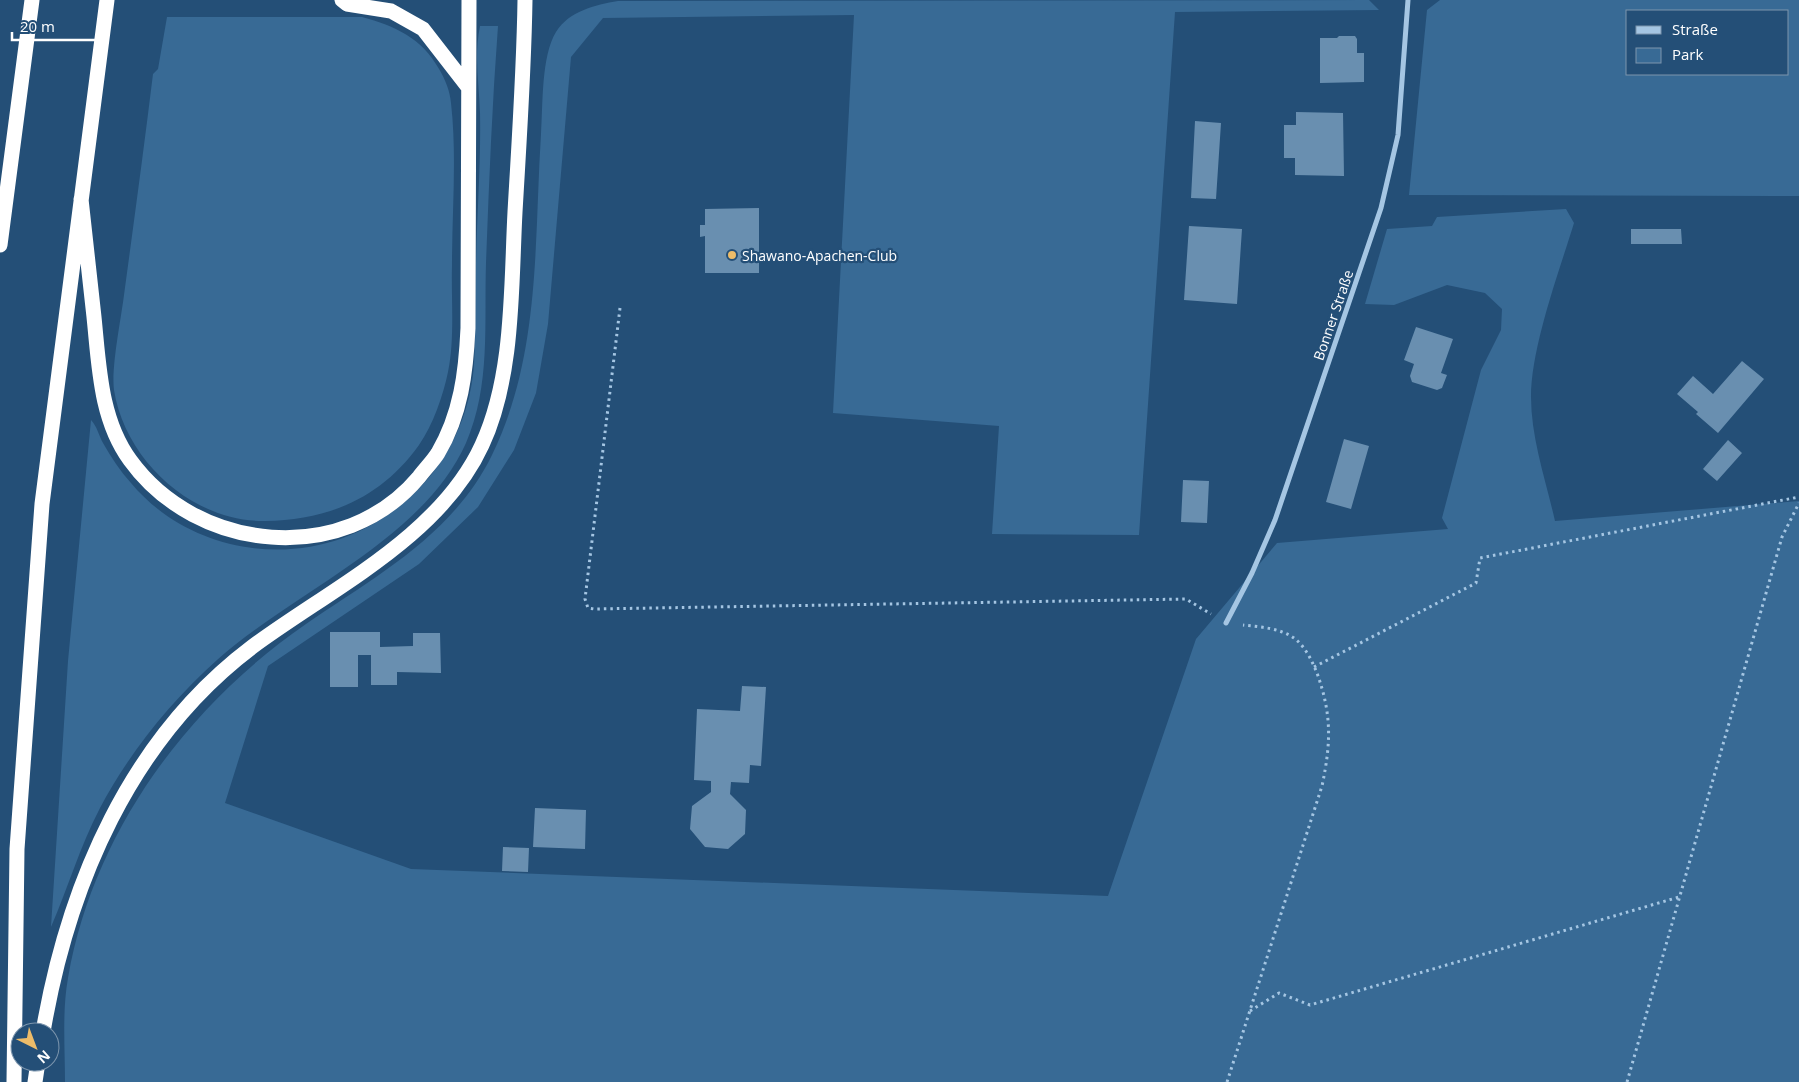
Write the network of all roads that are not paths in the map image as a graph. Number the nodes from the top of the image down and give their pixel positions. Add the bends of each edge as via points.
1 (32, 0) edge
2 (107, 0) edge
3 (342, 0) edge
4 (469, 0) edge
5 (525, 0) edge
6 (1408, 0) edge
7 (468, 87) junction
8 (81, 199) junction
9 (0, 240) edge
10 (1226, 623) road end
11 (45, 1022) edge
12 (14, 1082) edge

1 - 9 highway
2 - 8 highway
3 - 7 highway via 347,4 391,11 423,29
4 - 7 highway
5 - 11 highway via 510,323 498,397 482,445 462,481 433,515 400,544 250,649 206,688 167,731 130,783 95,849 71,911
6 - 10 street, Bonner Straße via 1398,135 1381,208 1275,520
7 - 8 highway via 468,328 465,376 455,418 438,454 408,490 376,514 344,529 304,536 262,538 222,529 185,511 155,488 130,460 116,435 103,398
8 - 12 highway via 41,514 17,849

